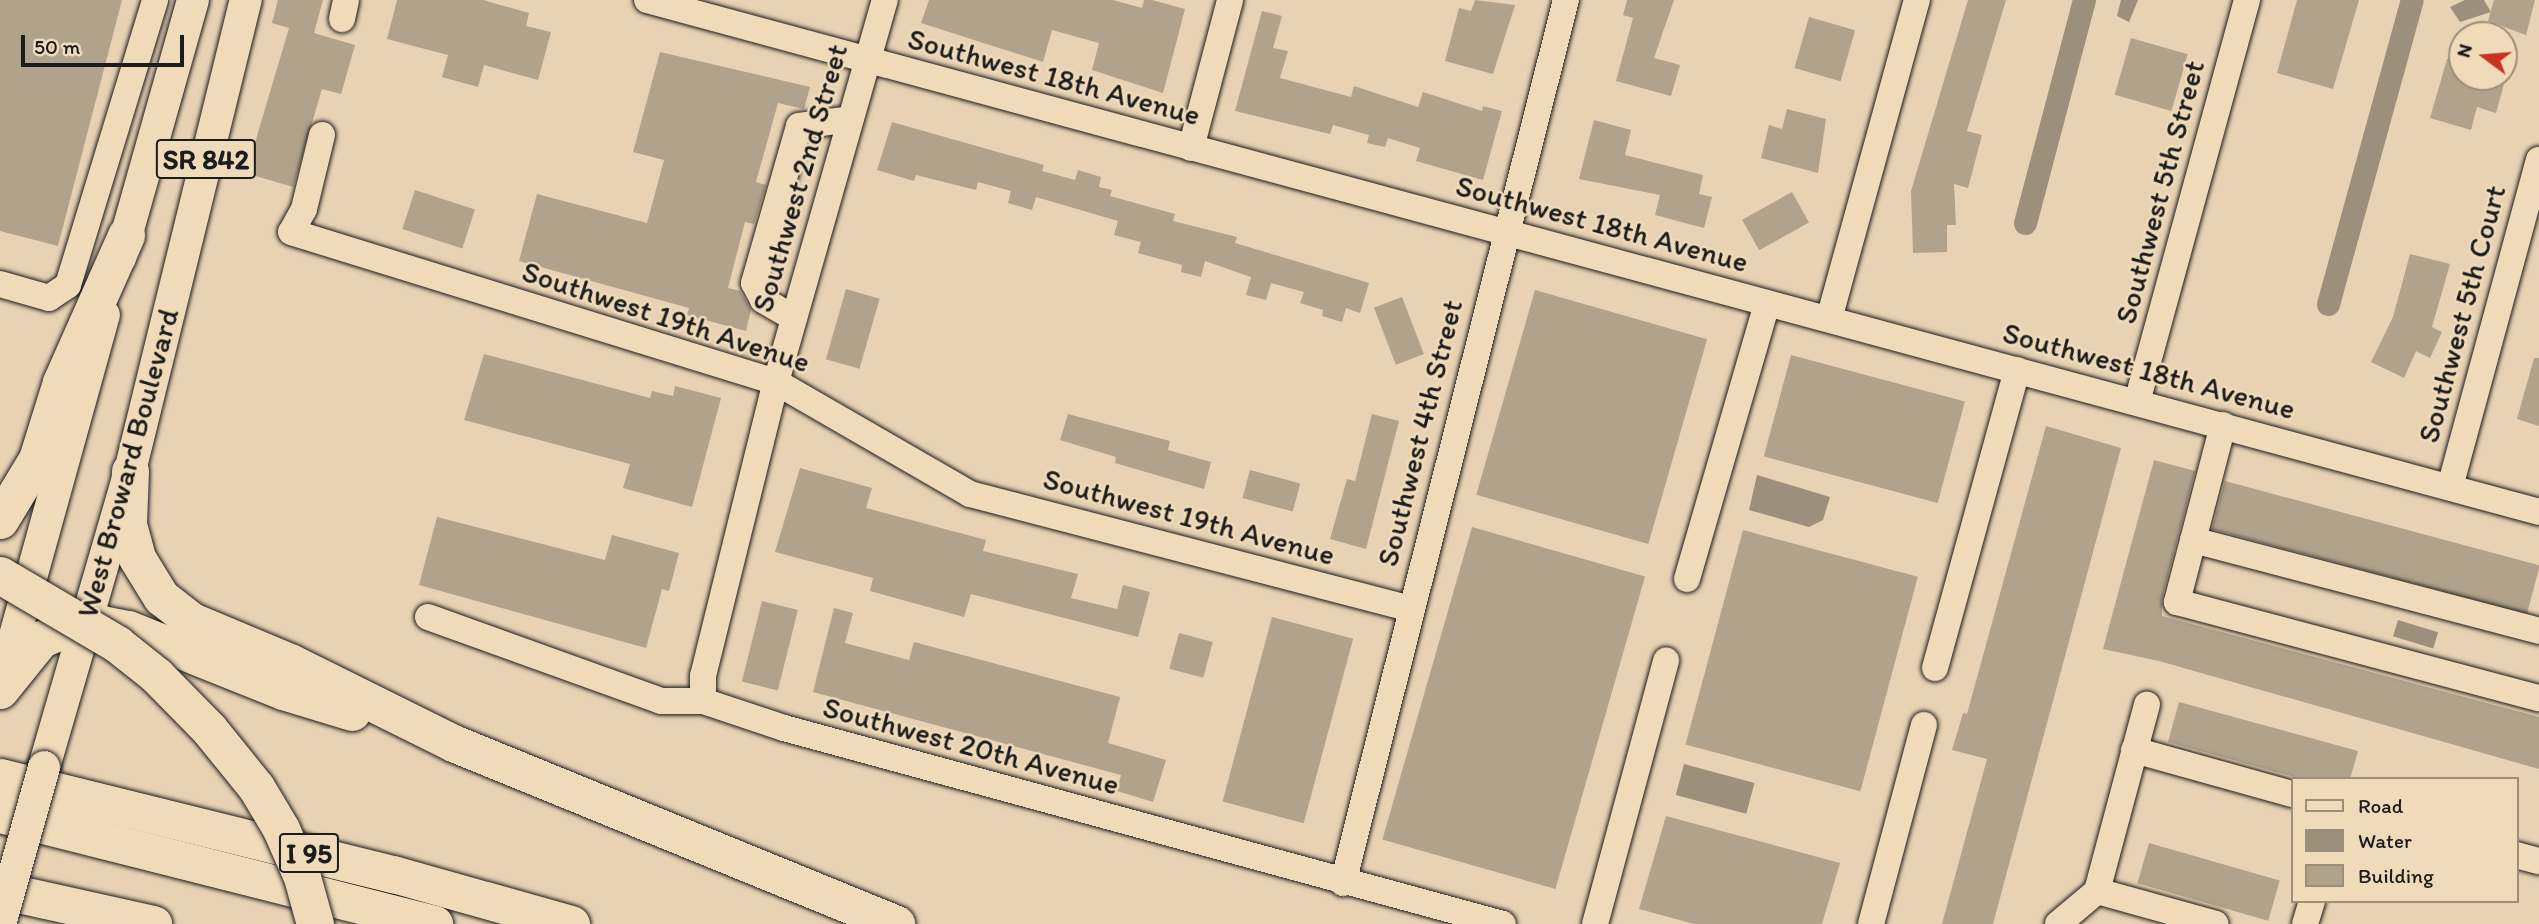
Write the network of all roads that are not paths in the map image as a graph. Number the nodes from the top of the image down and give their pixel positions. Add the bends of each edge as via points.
1 (156, 0) edge
2 (193, 0) edge
3 (246, 0) edge
4 (647, 0) edge
5 (885, 0) edge
6 (1230, 0) edge
7 (1566, 0) edge
8 (1917, 0) edge
9 (2247, 0) edge
10 (868, 62) junction
11 (851, 120) junction
12 (322, 135) dead end
13 (1191, 148) junction
14 (2539, 160) edge
15 (1505, 232) junction
16 (126, 235) junction
17 (0, 284) edge
18 (1767, 303) junction
19 (794, 317) junction
20 (1829, 319) junction
21 (2017, 370) junction
22 (776, 382) junction
23 (2137, 402) junction
24 (2223, 425) junction
25 (130, 471) junction
26 (2450, 487) junction
27 (2539, 512) edge
28 (0, 520) edge
29 (2193, 540) junction
30 (0, 575) edge
31 (1688, 579) dead end
32 (1410, 608) junction
33 (428, 617) dead end
34 (86, 621) junction
35 (2539, 631) edge
36 (1666, 660) dead end
37 (1935, 668) dead end
38 (0, 690) edge
39 (2539, 698) edge
40 (703, 701) junction
41 (2147, 705) dead end
42 (1924, 725) dead end
43 (453, 743) junction
44 (2134, 750) junction
45 (0, 777) edge
46 (2290, 793) edge
47 (0, 814) edge
48 (2518, 856) edge
49 (2539, 862) edge
50 (1343, 883) junction
51 (0, 890) edge
52 (2097, 891) junction
53 (2311, 903) edge
54 (2153, 916) edge
55 (0, 923) edge
56 (8, 924) edge
57 (153, 924) edge
58 (315, 924) edge
59 (434, 924) edge
60 (571, 924) edge
61 (896, 924) edge
62 (1503, 924) edge
63 (1595, 924) edge
64 (1871, 924) edge
65 (2058, 924) edge
66 (2216, 924) edge
67 (2305, 924) edge

1 - 17 street via 68,285 49,298
2 - 16 main road, West Broward Boulevard / SR 842
3 - 25 main road, West Broward Boulevard / SR 842
4 - 10 street, Southwest 18th Avenue
5 - 10 street, Southwest 2nd Street
6 - 13 street
7 - 15 street, Southwest 4th Street
8 - 20 street
9 - 23 street, Southwest 5th Street
10 - 11 street, Southwest 2nd Street
10 - 13 street, Southwest 18th Avenue
11 - 19 street, Southwest 2nd Street
11 - 19 street via 799,126 795,139 754,283 762,300
12 - 22 street, Southwest 19th Avenue via 304,209 291,232
13 - 15 street, Southwest 18th Avenue
14 - 26 street, Southwest 5th Court
15 - 18 street, Southwest 18th Avenue
15 - 32 street, Southwest 4th Street
16 - 28 highway via 61,382 37,459
16 - 38 main road, West Broward Boulevard / SR 842
18 - 20 street, Southwest 18th Avenue
18 - 31 street
19 - 22 street, Southwest 2nd Street
20 - 21 street, Southwest 18th Avenue
21 - 23 street, Southwest 18th Avenue
21 - 37 street
22 - 32 street, Southwest 19th Avenue via 970,494
22 - 40 street, Southwest 2nd Street via 703,676
23 - 24 street, Southwest 18th Avenue
24 - 26 street, Southwest 18th Avenue
24 - 29 street
25 - 34 main road, West Broward Boulevard / SR 842
25 - 43 highway via 128,524 137,558 161,597 199,624 292,663
26 - 27 street, Southwest 18th Avenue
29 - 35 street
29 - 39 street via 2177,603
30 - 58 highway, bridge via 117,644 156,675 209,729 256,787 281,829 302,877
32 - 50 street, Southwest 4th Street
33 - 40 street, Southwest 20th Avenue via 661,701
34 - 38 highway via 41,639
34 - 43 highway via 128,629 283,691
34 - 55 main road, West Broward Boulevard / SR 842, bridge
36 - 63 street
40 - 50 street, Southwest 20th Avenue via 746,718
41 - 44 street
42 - 64 street
43 - 61 highway
44 - 46 street
44 - 52 street
45 - 60 highway, I 95 via 380,871
47 - 59 highway
48 - 49 street
50 - 62 street, Southwest 20th Avenue
51 - 57 highway
52 - 54 street
52 - 65 street
53 - 67 street
54 - 66 street
55 - 56 highway

